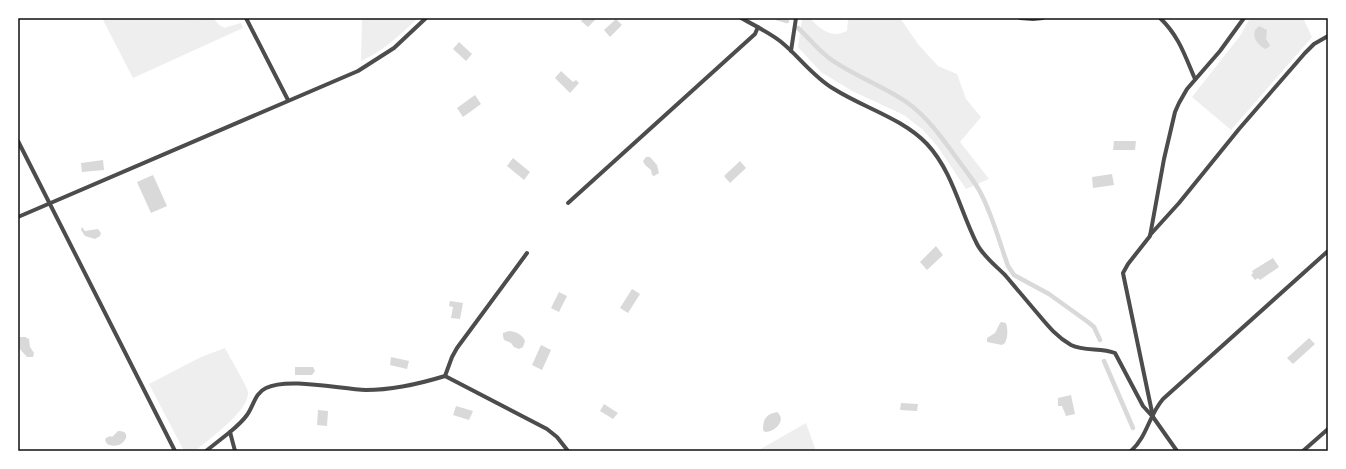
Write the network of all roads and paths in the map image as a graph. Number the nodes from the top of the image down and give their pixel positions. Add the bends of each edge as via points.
1 (246, 18) edge
2 (426, 18) edge
3 (741, 18) edge
4 (796, 18) edge
5 (1020, 18) edge
6 (1043, 18) edge
7 (1160, 18) edge
8 (1244, 18) edge
9 (758, 27) junction
10 (1328, 36) edge
11 (791, 51) junction
12 (1195, 79) junction
13 (288, 100) junction
14 (18, 141) edge
15 (50, 202) junction
16 (568, 203) dead end
17 (18, 217) edge
18 (1150, 236) junction
19 (1328, 251) edge
20 (527, 253) dead end
21 (445, 376) junction
22 (1153, 417) junction
23 (1328, 429) edge
24 (230, 432) junction
25 (175, 451) edge
26 (206, 451) edge
27 (235, 451) edge
28 (568, 451) edge
29 (1131, 451) edge
30 (1177, 451) edge
31 (1304, 451) edge

1 - 13 street
2 - 13 street via 405,39 358,71
3 - 9 street
4 - 11 street
5 - 6 street
7 - 12 street via 1176,37
8 - 12 street
9 - 11 street
9 - 16 street via 755,34
10 - 18 street via 1305,53
11 - 22 street via 817,78 906,126 928,145 949,177 978,246 990,262 1005,275 1058,337 1083,349 1115,353 1143,406
12 - 18 street via 1175,112
13 - 15 street
14 - 15 street
15 - 17 street
15 - 25 street
18 - 22 street via 1128,264 1124,278
19 - 22 street via 1172,390 1160,403
20 - 21 street via 457,348
21 - 24 street via 405,386 367,390 295,384 274,385 257,395 244,419
21 - 28 street via 547,429
22 - 29 street via 1141,440
22 - 30 street
23 - 31 street
24 - 26 street
24 - 27 street

